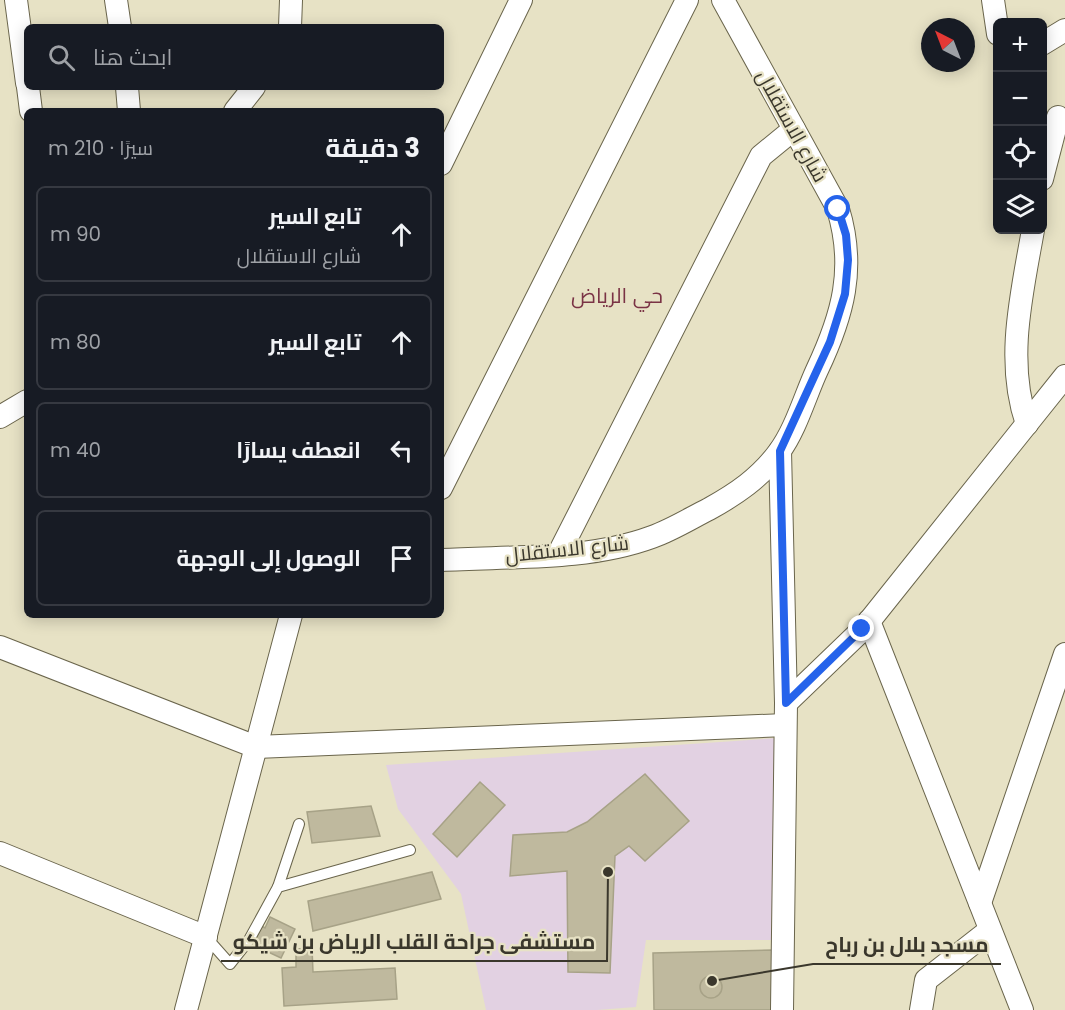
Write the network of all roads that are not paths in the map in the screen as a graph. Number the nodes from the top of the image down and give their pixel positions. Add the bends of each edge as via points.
1 (16, 0) edge
2 (116, 0) edge
3 (291, 0) edge
4 (520, 0) edge
5 (687, 0) edge
6 (723, 0) edge
7 (993, 0) edge
8 (996, 18) edge
9 (120, 24) edge
10 (290, 24) edge
11 (1065, 30) edge
12 (1047, 41) edge
13 (24, 60) edge
14 (28, 90) edge
15 (127, 90) edge
16 (252, 90) edge
17 (31, 108) edge
18 (129, 108) edge
19 (237, 108) edge
20 (1058, 117) dead end
21 (794, 129) junction
22 (444, 158) edge
23 (1047, 160) edge
24 (1032, 234) edge
25 (1065, 376) edge
26 (24, 403) edge
27 (0, 417) edge
28 (1027, 423) junction
29 (780, 451) junction
30 (444, 482) edge
31 (559, 553) junction
32 (444, 560) edge
33 (290, 618) edge
34 (869, 621) junction
35 (0, 647) edge
36 (1065, 654) edge
37 (786, 714) junction
38 (256, 747) junction
39 (299, 824) dead end
40 (410, 850) dead end
41 (0, 853) edge
42 (278, 887) junction
43 (980, 903) junction
44 (990, 930) junction
45 (206, 937) junction
46 (186, 1010) edge
47 (782, 1010) edge
48 (921, 1010) edge
49 (1022, 1010) edge

1 - 13 street
2 - 9 street
3 - 10 street
4 - 22 street
5 - 30 street
6 - 21 street, شارع الاستقلال
7 - 8 street
11 - 12 street
14 - 17 street
15 - 18 street
16 - 19 street
20 - 23 street
21 - 29 street, شارع الاستقلال via 838,209 848,260 845,294 830,342
21 - 31 street via 761,156
24 - 28 street via 1016,351 1017,390
25 - 28 street
26 - 27 street
28 - 34 street
29 - 31 street, شارع الاستقلال via 761,475 733,495 654,537 614,548
29 - 37 street
31 - 32 street, شارع الاستقلال
33 - 38 street
34 - 37 street
34 - 43 street
35 - 38 street
36 - 43 street
37 - 38 street
37 - 47 street
38 - 45 street
39 - 42 lane
40 - 42 lane
41 - 45 street
42 - 45 lane via 249,940 230,964
43 - 44 street
44 - 48 street via 926,980
44 - 49 street
45 - 46 street

